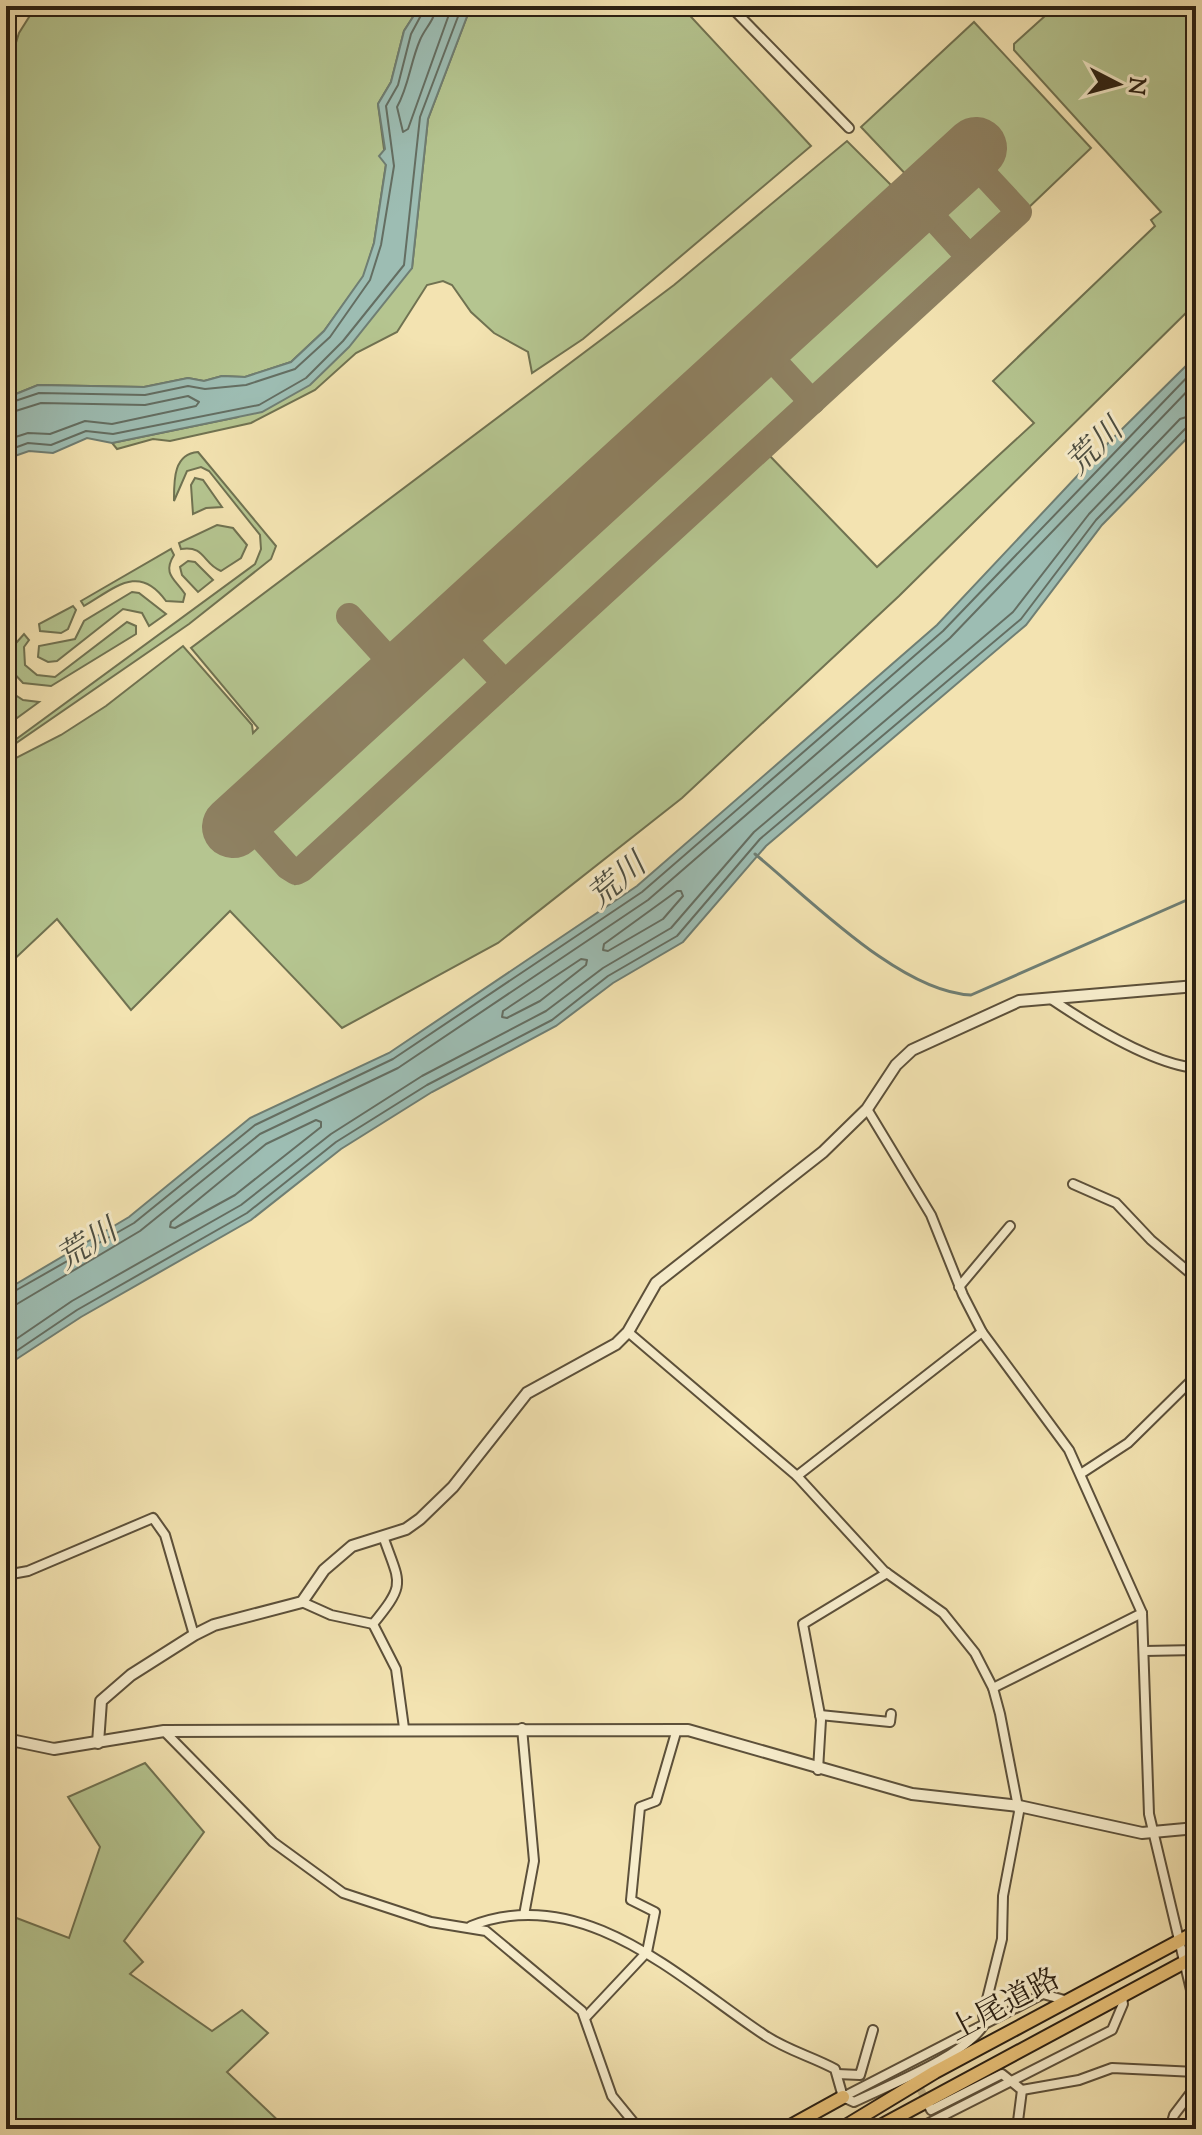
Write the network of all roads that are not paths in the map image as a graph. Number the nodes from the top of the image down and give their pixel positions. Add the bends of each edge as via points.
1 (730, 6) edge
2 (849, 128) dead end
3 (1196, 986) edge
4 (1051, 999) junction
5 (1196, 1068) edge
6 (867, 1109) junction
7 (1073, 1184) dead end
8 (1010, 1226) dead end
9 (1196, 1278) edge
10 (959, 1287) junction
11 (628, 1332) junction
12 (982, 1332) junction
13 (1196, 1376) edge
14 (1082, 1473) junction
15 (797, 1476) junction
16 (383, 1536) junction
17 (887, 1573) junction
18 (6, 1575) edge
19 (302, 1602) junction
20 (1142, 1613) junction
21 (373, 1624) junction
22 (194, 1635) junction
23 (1196, 1650) edge
24 (1145, 1651) junction
25 (993, 1688) junction
26 (891, 1714) dead end
27 (820, 1715) junction
28 (404, 1728) junction
29 (522, 1728) junction
30 (677, 1729) junction
31 (164, 1731) junction
32 (6, 1739) edge
33 (98, 1743) junction
34 (818, 1770) junction
35 (1019, 1806) junction
36 (1196, 1828) edge
37 (1152, 1834) junction
38 (524, 1915) junction
39 (471, 1926) junction
40 (1196, 1932) edge
41 (1181, 1940) junction
42 (647, 1952) junction
43 (1191, 1958) edge
44 (1122, 1997) junction
45 (1068, 2001) junction
46 (1196, 2011) edge
47 (586, 2017) junction
48 (985, 2023) junction
49 (873, 2030) dead end
50 (1196, 2072) edge
51 (837, 2074) junction
52 (1010, 2080) junction
53 (1196, 2086) edge
54 (1022, 2090) junction
55 (843, 2097) junction
56 (929, 2106) dead end
57 (639, 2129) edge
58 (785, 2129) edge
59 (841, 2129) edge
60 (875, 2129) edge
61 (917, 2129) edge
62 (1017, 2129) edge
63 (1170, 2129) edge

1 - 2 street
3 - 4 street
4 - 5 street via 1168,1062
4 - 6 street via 1019,1001 912,1050
6 - 10 street via 931,1215
6 - 11 street via 823,1152 656,1283
7 - 9 street via 1116,1203
8 - 10 street
10 - 12 street
11 - 15 street
11 - 16 street via 597,1357 527,1393 453,1487 406,1529
12 - 14 street via 1048,1418
12 - 15 street
13 - 14 street via 1128,1443
14 - 20 street
15 - 17 street
16 - 19 street via 352,1546 324,1570
16 - 21 street via 399,1590
17 - 25 street via 956,1626
17 - 27 street via 803,1624
18 - 22 street via 28,1571 153,1518 165,1535
19 - 21 street
19 - 22 street
20 - 24 street
20 - 25 street
21 - 28 street via 396,1669
22 - 33 street via 105,1694
23 - 24 street
24 - 37 street
25 - 35 street
26 - 27 street via 890,1722
27 - 34 street
28 - 29 street
28 - 31 street
29 - 30 street
29 - 38 street via 534,1861
30 - 34 street
30 - 42 street via 656,1801 640,1807 631,1900 655,1912
31 - 33 street
31 - 39 street via 273,1842 343,1893 431,1922
32 - 33 street via 44,1749
34 - 35 street via 912,1794
35 - 37 street
35 - 48 street
36 - 37 street
37 - 41 street
38 - 39 street
38 - 42 street via 593,1927
39 - 47 street via 493,1937
40 - 41 highway, 上尾道路
41 - 43 street
41 - 45 highway, 上尾道路
42 - 47 street
42 - 51 street via 770,2039
43 - 44 highway, 上尾道路
43 - 46 street
44 - 52 street via 1112,2030
44 - 60 highway, 上尾道路
45 - 48 street via 1043,1994
45 - 59 highway, 上尾道路
47 - 57 street via 612,2096
48 - 55 street
48 - 55 street via 970,2042 913,2075 854,2102
49 - 51 street via 860,2075
50 - 54 street via 1112,2068
51 - 55 street
52 - 54 street
52 - 56 street via 1002,2074 931,2110
52 - 61 street
53 - 63 street
54 - 62 street
55 - 58 highway

